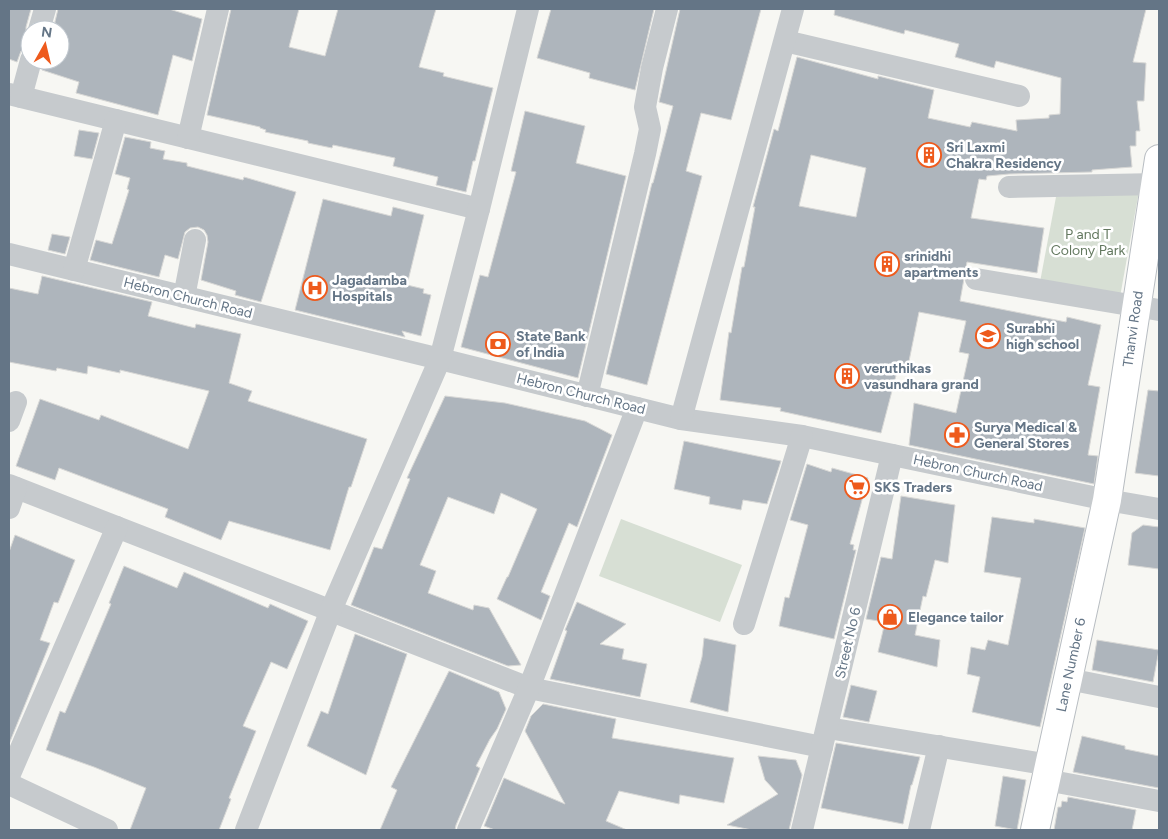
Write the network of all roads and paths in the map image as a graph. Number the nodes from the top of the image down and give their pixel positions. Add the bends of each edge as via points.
1 (218, 9) edge
2 (528, 9) edge
3 (668, 9) edge
4 (793, 9) edge
5 (785, 41) junction
6 (27, 70) edge
7 (15, 96) edge
8 (1019, 96) dead end
9 (116, 120) junction
10 (188, 138) junction
11 (1158, 176) edge
12 (1009, 187) dead end
13 (479, 209) junction
14 (195, 240) dead end
15 (9, 254) edge
16 (74, 270) junction
17 (976, 278) dead end
18 (184, 296) junction
19 (1148, 308) edge
20 (440, 359) junction
21 (587, 396) junction
22 (638, 408) junction
23 (681, 419) junction
24 (802, 436) junction
25 (892, 455) junction
26 (11, 494) edge
27 (1107, 500) junction
28 (1159, 509) edge
29 (116, 527) junction
30 (331, 610) junction
31 (744, 624) dead end
32 (1068, 679) junction
33 (529, 688) junction
34 (1159, 697) edge
35 (825, 737) junction
36 (939, 746) junction
37 (1048, 773) junction
38 (9, 776) edge
39 (9, 784) edge
40 (1159, 801) edge
41 (107, 830) edge
42 (246, 830) edge
43 (468, 830) edge
44 (802, 830) edge
45 (919, 830) edge
46 (1035, 830) edge

1 - 10 street
2 - 13 street
3 - 21 street via 645,107 650,129 645,154
4 - 5 street
5 - 8 street
5 - 23 street
6 - 7 street
7 - 9 street
9 - 10 street
9 - 16 street
10 - 13 street
11 - 12 street
11 - 19 street, Thanvi Road
13 - 20 street
14 - 18 street
15 - 16 street, Hebron Church Road
16 - 18 street, Hebron Church Road
17 - 19 street
18 - 20 street, Hebron Church Road
19 - 27 street, Thanvi Road
20 - 21 street, Hebron Church Road
20 - 30 street
21 - 22 street, Hebron Church Road
22 - 23 street, Hebron Church Road
22 - 33 street
23 - 24 street, Hebron Church Road
24 - 25 street, Hebron Church Road
24 - 31 street
25 - 27 street, Hebron Church Road
25 - 35 street, Street No 6
26 - 29 street
27 - 28 street, Hebron Church Road
27 - 32 street, Lane Number 6
29 - 30 street
29 - 38 street
30 - 33 street
30 - 42 street
32 - 34 street
32 - 37 street, Lane Number 6
33 - 35 street
33 - 43 street
35 - 36 street
35 - 44 street, Street No 6
36 - 37 street
36 - 45 street
37 - 40 street
37 - 46 street, Lane Number 6
39 - 41 street

